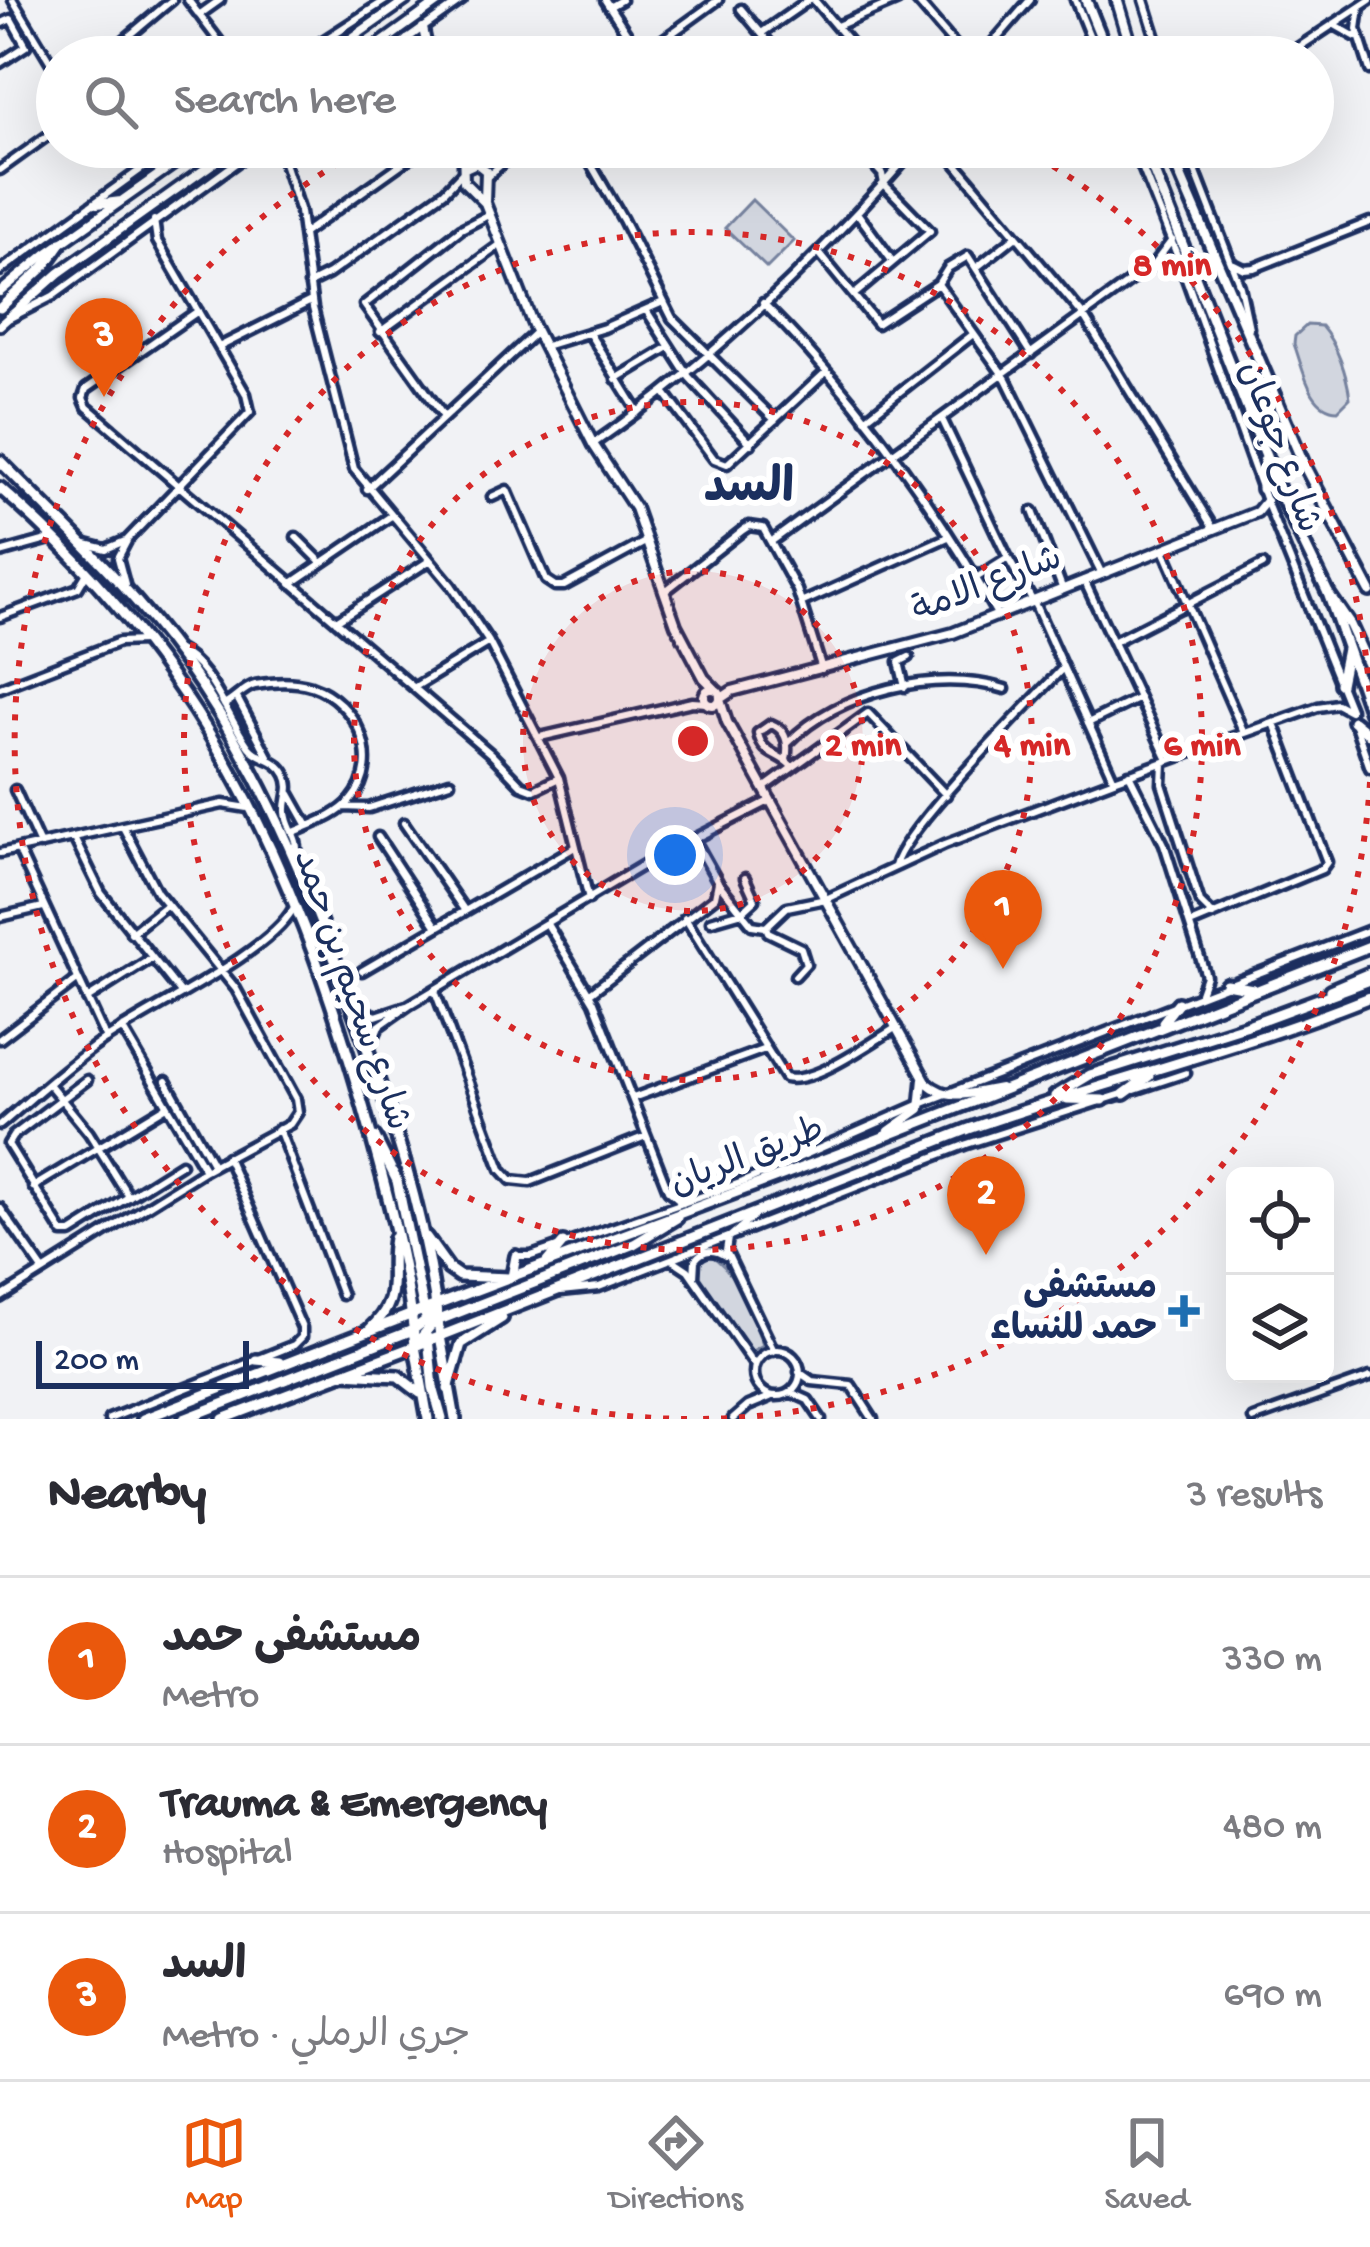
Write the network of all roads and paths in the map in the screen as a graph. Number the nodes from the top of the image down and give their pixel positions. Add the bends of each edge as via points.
1 (13, 0) edge
2 (172, 0) edge
3 (188, 0) edge
4 (220, 0) edge
5 (386, 0) edge
6 (406, 0) edge
7 (441, 0) edge
8 (462, 0) edge
9 (621, 0) edge
10 (718, 0) edge
11 (812, 0) edge
12 (898, 0) edge
13 (916, 0) edge
14 (1030, 0) edge
15 (1117, 0) edge
16 (1144, 0) edge
17 (1370, 0) edge
18 (1082, 2) edge
19 (607, 3) edge
20 (1360, 7) junction
21 (741, 9) dead end
22 (200, 15) junction
23 (0, 24) edge
24 (1333, 24) junction
25 (837, 26) junction
26 (423, 28) junction
27 (761, 34) joint
28 (129, 36) edge
29 (215, 36) edge
30 (330, 36) edge
31 (355, 36) edge
32 (391, 36) edge
33 (412, 36) edge
34 (425, 36) edge
35 (628, 36) edge
36 (668, 36) edge
37 (845, 36) edge
38 (947, 36) edge
39 (1000, 36) edge
40 (1092, 36) edge
41 (1099, 36) edge
42 (1128, 36) edge
43 (1155, 36) edge
44 (1315, 36) edge
45 (36, 38) edge
46 (1361, 45) junction
47 (0, 63) edge
48 (1370, 70) edge
49 (36, 144) edge
50 (144, 168) edge
51 (168, 168) edge
52 (207, 168) edge
53 (229, 168) edge
54 (284, 168) edge
55 (395, 168) edge
56 (467, 168) edge
57 (481, 168) edge
58 (497, 168) edge
59 (592, 168) edge
60 (877, 168) edge
61 (898, 168) edge
62 (959, 168) edge
63 (1143, 168) edge
64 (1151, 168) edge
65 (1177, 168) edge
66 (1194, 168) edge
67 (464, 169) junction
68 (0, 170) edge
69 (487, 179) junction
70 (884, 184) junction
71 (471, 187) junction
72 (122, 201) junction
73 (485, 203) junction
74 (97, 204) junction
75 (490, 214) junction
76 (857, 214) junction
77 (154, 220) junction
78 (1370, 223) edge
79 (141, 231) junction
80 (304, 233) junction
81 (1175, 236) junction
82 (1015, 237) junction
83 (157, 241) junction
84 (61, 243) junction
85 (501, 244) junction
86 (819, 253) junction
87 (1230, 261) junction
88 (893, 262) junction
89 (1154, 264) junction
90 (976, 268) junction
91 (1254, 268) junction
92 (1184, 270) junction
93 (0, 271) edge
94 (307, 272) junction
95 (328, 274) junction
96 (309, 284) junction
97 (938, 284) junction
98 (1240, 286) junction
99 (0, 292) edge
100 (855, 294) junction
101 (663, 302) junction
102 (763, 303) junction
103 (312, 304) junction
104 (0, 308) edge
105 (646, 310) junction
106 (198, 311) junction
107 (1084, 316) junction
108 (2, 323) edge
109 (380, 332) junction
110 (536, 332) junction
111 (590, 333) junction
112 (972, 334) junction
113 (545, 346) junction
114 (219, 347) junction
115 (669, 347) junction
116 (1252, 350) junction
117 (706, 352) junction
118 (1031, 354) junction
119 (826, 371) junction
120 (686, 373) junction
121 (1003, 374) junction
122 (616, 379) junction
123 (665, 393) junction
124 (638, 412) junction
125 (444, 417) junction
126 (865, 419) junction
127 (943, 419) junction
128 (776, 420) junction
129 (593, 444) junction
130 (751, 444) junction
131 (1261, 444) junction
132 (892, 455) junction
133 (0, 461) edge
134 (0, 472) edge
135 (24, 486) junction
136 (180, 487) junction
137 (0, 488) edge
138 (367, 489) junction
139 (1262, 489) junction
140 (492, 497) dead end
141 (1266, 501) junction
142 (1033, 512) dead end
143 (1257, 512) junction
144 (391, 516) junction
145 (1272, 516) junction
146 (1213, 528) junction
147 (296, 537) dead end
148 (948, 537) junction
149 (57, 538) junction
150 (128, 539) junction
151 (647, 541) junction
152 (772, 541) junction
153 (84, 543) junction
154 (1163, 547) junction
155 (0, 553) edge
156 (1008, 558) junction
157 (430, 560) junction
158 (322, 562) junction
159 (1263, 566) dead end
160 (88, 569) junction
161 (1101, 572) junction
162 (976, 578) junction
163 (1084, 580) junction
164 (291, 584) junction
165 (127, 588) junction
166 (1063, 590) junction
167 (1370, 591) edge
168 (664, 592) junction
169 (1328, 593) junction
170 (802, 602) junction
171 (118, 603) junction
172 (1032, 603) junction
173 (1185, 604) junction
174 (998, 616) junction
175 (0, 617) edge
176 (336, 622) junction
177 (119, 642) junction
178 (489, 642) junction
179 (1112, 642) junction
180 (151, 644) junction
181 (174, 647) junction
182 (1347, 649) junction
183 (909, 657) dead end
184 (822, 669) junction
185 (1370, 669) edge
186 (1061, 670) junction
187 (1340, 684) junction
188 (415, 687) junction
189 (904, 687) junction
190 (0, 688) edge
191 (1005, 689) dead end
192 (712, 696) junction
193 (240, 697) junction
194 (1139, 698) junction
195 (224, 705) junction
196 (1318, 707) junction
197 (1370, 712) edge
198 (1352, 716) junction
199 (1274, 722) junction
200 (231, 724) junction
201 (1087, 724) junction
202 (1244, 733) junction
203 (1370, 735) edge
204 (540, 737) junction
205 (788, 743) junction
206 (269, 758) junction
207 (1166, 761) junction
208 (789, 764) junction
209 (1370, 767) edge
210 (1129, 775) junction
211 (559, 778) junction
212 (1114, 780) junction
213 (238, 782) junction
214 (450, 782) dead end
215 (764, 788) junction
216 (14, 790) dead end
217 (290, 794) junction
218 (946, 795) junction
219 (771, 800) junction
220 (223, 804) junction
221 (344, 807) junction
222 (253, 810) junction
223 (404, 823) dead end
224 (308, 826) junction
225 (123, 827) junction
226 (294, 832) junction
227 (378, 837) dead end
228 (74, 838) junction
229 (694, 839) junction
230 (40, 844) junction
231 (575, 847) junction
232 (18, 849) junction
233 (0, 853) edge
234 (296, 858) junction
235 (895, 866) junction
236 (745, 878) dead end
237 (718, 882) junction
238 (826, 898) junction
239 (295, 899) junction
240 (589, 899) junction
241 (166, 905) junction
242 (43, 907) junction
243 (465, 911) junction
244 (742, 912) junction
245 (1213, 915) junction
246 (0, 917) edge
247 (685, 919) junction
248 (711, 921) dead end
249 (547, 924) junction
250 (1190, 924) junction
251 (437, 927) junction
252 (766, 927) junction
253 (1370, 930) edge
254 (131, 933) junction
255 (1370, 944) edge
256 (152, 958) junction
257 (221, 969) junction
258 (362, 971) dead end
259 (795, 976) dead end
260 (1206, 976) junction
261 (1370, 976) edge
262 (77, 980) junction
263 (1223, 985) junction
264 (435, 990) junction
265 (1258, 990) junction
266 (181, 993) junction
267 (1200, 993) junction
268 (590, 994) junction
269 (87, 999) junction
270 (1370, 1000) edge
271 (1178, 1003) junction
272 (351, 1004) junction
273 (409, 1005) junction
274 (1161, 1026) junction
275 (898, 1027) junction
276 (122, 1028) junction
277 (0, 1039) edge
278 (106, 1039) junction
279 (765, 1049) junction
280 (369, 1052) junction
281 (1163, 1069) junction
282 (1186, 1073) dead end
283 (923, 1077) junction
284 (87, 1080) dead end
285 (166, 1081) dead end
286 (49, 1084) junction
287 (1008, 1089) junction
288 (946, 1094) junction
289 (1124, 1094) junction
290 (63, 1098) junction
291 (632, 1098) junction
292 (1050, 1100) junction
293 (1103, 1100) junction
294 (923, 1103) junction
295 (167, 1106) junction
296 (0, 1125) edge
297 (279, 1129) junction
298 (370, 1133) junction
299 (646, 1136) junction
300 (878, 1139) junction
301 (99, 1147) junction
302 (227, 1157) junction
303 (181, 1164) dead end
304 (209, 1167) junction
305 (33, 1187) junction
306 (668, 1190) junction
307 (129, 1197) junction
308 (778, 1201) junction
309 (684, 1207) junction
310 (0, 1208) edge
311 (662, 1210) junction
312 (395, 1232) junction
313 (426, 1238) junction
314 (728, 1238) junction
315 (562, 1243) junction
316 (516, 1256) joint
317 (728, 1258) junction
318 (670, 1260) junction
319 (546, 1264) junction
320 (43, 1270) junction
321 (510, 1277) junction
322 (694, 1278) junction
323 (561, 1291) junction
324 (342, 1294) dead end
325 (0, 1298) edge
326 (436, 1305) junction
327 (510, 1310) junction
328 (410, 1315) junction
329 (426, 1325) junction
330 (368, 1331) junction
331 (440, 1336) junction
332 (415, 1346) junction
333 (774, 1351) junction
334 (256, 1360) junction
335 (284, 1363) junction
336 (755, 1366) junction
337 (800, 1372) junction
338 (343, 1373) junction
339 (1370, 1377) edge
340 (757, 1385) junction
341 (448, 1390) junction
342 (790, 1392) junction
343 (773, 1396) junction
344 (422, 1398) junction
345 (748, 1406) junction
346 (227, 1418) edge
347 (109, 1419) edge
348 (143, 1419) edge
349 (184, 1419) edge
350 (428, 1419) edge
351 (442, 1419) edge
352 (454, 1419) edge
353 (734, 1419) edge
354 (821, 1419) edge
355 (873, 1419) edge
356 (1253, 1419) edge

1 - 45 street
2 - 28 street
3 - 22 street
4 - 22 street
5 - 30 street
6 - 31 street
7 - 32 street
8 - 26 street
9 - 19 street
10 - 36 street
11 - 25 street
11 - 27 street
12 - 25 street
13 - 38 street
14 - 39 street
15 - 42 main road
16 - 43 street
17 - 20 street
18 - 40 street
18 - 41 main road
19 - 35 street
20 - 24 street
20 - 46 street
21 - 27 street
22 - 29 street
23 - 47 street via 10,20 26,46
24 - 44 street
24 - 46 street
25 - 37 street
26 - 33 street
26 - 34 street
46 - 48 street
49 - 68 street
50 - 74 street
51 - 72 street
52 - 108 street via 58,273
53 - 77 street
54 - 80 street
55 - 80 street
56 - 67 street
57 - 69 street
58 - 69 street
59 - 101 street
60 - 70 street
61 - 70 street
62 - 82 street
63 - 81 street
64 - 81 main road, شارع جوعان
65 - 116 main road, شارع جوعان
66 - 87 street, شارع جوعان
67 - 71 street
67 - 95 street via 445,192
69 - 71 street
69 - 73 street
70 - 76 street
70 - 88 street via 929,232
71 - 73 street
72 - 74 street
72 - 84 street
73 - 75 street
74 - 93 street
75 - 85 street
75 - 109 street via 367,302
76 - 86 street
76 - 88 street
77 - 79 street
77 - 83 street
78 - 91 street
79 - 83 street
79 - 108 street
80 - 94 street
81 - 89 street
81 - 92 street, شارع جوعان
81 - 131 main road, شارع جوعان
82 - 90 street
82 - 107 street
83 - 106 street
84 - 99 street
84 - 104 main road
85 - 109 street
85 - 110 street
86 - 100 street
86 - 102 street
87 - 91 street
87 - 98 street, شارع جوعان
88 - 100 street
89 - 92 street
89 - 107 street
90 - 97 street via 962,257
90 - 118 street
91 - 98 street
92 - 139 street, شارع جوعان
94 - 95 street
94 - 96 street
95 - 96 street
96 - 103 street
97 - 100 street via 878,324
97 - 112 street
98 - 116 street, شارع جوعان
101 - 105 street
101 - 117 street
102 - 117 street
102 - 119 street
103 - 114 street
103 - 138 street via 354,469
105 - 111 street
105 - 115 street
106 - 114 street
106 - 136 street via 83,398
107 - 118 street
107 - 146 street
109 - 125 street
110 - 113 street
110 - 125 street
111 - 113 street
111 - 122 street
112 - 121 street
112 - 126 street
113 - 129 street
114 - 136 street via 250,412
115 - 120 street
115 - 122 street
116 - 167 main road, شارع جوعان
117 - 120 street
117 - 128 street
118 - 121 street
119 - 126 street
119 - 128 street
120 - 123 street
120 - 130 street
121 - 127 street
121 - 161 street
122 - 124 street
123 - 124 street
123 - 130 street via 717,461 730,463
124 - 129 street
125 - 138 street
126 - 132 street
127 - 132 street
127 - 156 street
128 - 130 street
129 - 151 street
131 - 139 main road
131 - 169 main road, شارع جوعان
132 - 148 street
132 - 152 street
133 - 135 main road, شارع سحيم بن حمد
134 - 135 main road
135 - 153 main road, شارع سحيم بن حمد
136 - 150 street
136 - 164 street
137 - 149 main road, شارع سحيم بن حمد
138 - 144 street
139 - 141 street, شارع جوعان
140 - 151 street via 507,490 555,586
141 - 143 street
141 - 145 street, شارع جوعان
142 - 166 street
143 - 145 street
143 - 146 street, شارع الامة
144 - 157 street
144 - 158 street
145 - 187 street, شارع جوعان
146 - 154 street, شارع الامة
147 - 158 street
148 - 162 street
148 - 170 street
149 - 155 street
149 - 160 main road, شارع سحيم بن حمد
150 - 153 street via 110,548
150 - 165 street via 118,559
151 - 168 street
152 - 168 street via 749,526
152 - 170 street
153 - 165 main road, شارع سحيم بن حمد
154 - 161 street, شارع الامة
154 - 173 street
156 - 162 street
156 - 172 street
157 - 176 street
157 - 178 street
158 - 164 street
159 - 173 street
160 - 171 main road, شارع سحيم بن حمد
160 - 175 street via 78,588
161 - 163 street, شارع الامة
162 - 174 street
163 - 166 street, شارع الامة
163 - 179 street
164 - 176 street
165 - 181 main road, شارع سحيم بن حمد
166 - 172 street, شارع الامة
168 - 192 street
169 - 182 main road, شارع جوعان
169 - 185 main road
170 - 184 street
171 - 177 street via 125,627
171 - 180 main road, شارع سحيم بن حمد
172 - 174 street, شارع الامة
172 - 186 street
173 - 179 street
173 - 202 street
174 - 184 street, شارع الامة
176 - 188 street
177 - 180 street
177 - 190 street
178 - 188 street
178 - 204 street
179 - 194 street
180 - 213 main road, شارع سحيم بن حمد
181 - 195 street, شارع سحيم بن حمد
181 - 200 main road, شارع سحيم بن حمد
182 - 187 main road
182 - 197 main road, شارع جوعان
183 - 189 street via 899,662
184 - 192 street, شارع الامة
186 - 201 street
186 - 218 street
187 - 196 street
187 - 198 street, شارع جوعان
188 - 211 street via 526,789
189 - 191 street via 977,681
189 - 205 street via 823,716
192 - 204 street
192 - 215 street
193 - 195 street
193 - 206 street
193 - 221 street via 284,682 310,686 351,716 366,760
194 - 201 street
194 - 207 street
195 - 200 street, شارع سحيم بن حمد
196 - 198 street via 1337,704
196 - 199 street
198 - 203 main road
198 - 209 street, شارع جوعان
199 - 202 street
199 - 245 street via 1327,862
200 - 206 street, شارع سحيم بن حمد via 252,752
200 - 234 main road, شارع سحيم بن حمد
201 - 212 street
202 - 207 street
204 - 211 street
205 - 208 street
205 - 208 street via 776,725 758,733 771,756
206 - 217 street, شارع سحيم بن حمد via 285,773
207 - 210 street
207 - 245 street via 1162,784 1200,902
208 - 215 street
208 - 218 street via 868,713
210 - 212 street
210 - 250 street via 1164,844
211 - 231 street
212 - 235 street
213 - 220 street
213 - 222 main road, شارع سحيم بن حمد
214 - 221 street via 369,808
215 - 219 street
216 - 230 street
217 - 224 street
217 - 226 street, شارع سحيم بن حمد via 286,814
218 - 235 street
219 - 229 street
219 - 238 street
220 - 222 street
220 - 225 street
221 - 224 street
222 - 239 main road, شارع سحيم بن حمد
223 - 243 street
224 - 226 street
225 - 228 street
225 - 241 street
226 - 234 street, شارع سحيم بن حمد
227 - 251 street
228 - 230 street
228 - 254 street
229 - 237 street
229 - 240 street
230 - 232 street
231 - 240 street
231 - 243 street
232 - 233 street
232 - 242 street
234 - 272 main road, شارع سحيم بن حمد
235 - 238 street
236 - 244 street via 755,901
237 - 244 street
237 - 247 street via 715,897
238 - 252 street via 787,907
238 - 275 street
239 - 257 street via 283,922
239 - 298 main road, شارع سحيم بن حمد
240 - 249 street
241 - 254 street
241 - 257 street
242 - 246 street
242 - 262 street
243 - 251 street
244 - 248 street
244 - 252 street
245 - 250 street
247 - 268 street
247 - 279 street
249 - 264 street
249 - 268 street
250 - 260 street
251 - 258 street
252 - 259 street via 800,948 806,964
253 - 263 street, طريق الريان
254 - 256 street
255 - 265 main road, طريق الريان
256 - 266 street
256 - 269 street
257 - 266 street
257 - 297 street via 298,1103 295,1119
260 - 263 street
260 - 267 street
261 - 292 main road via 1288,1012 1090,1076
262 - 269 street
262 - 277 street
263 - 265 main road
263 - 267 street, طريق الريان
264 - 273 street
264 - 299 street via 511,1180 530,1182
265 - 274 main road, طريق الريان
266 - 276 street
267 - 271 street, طريق الريان
268 - 291 street
269 - 278 street
270 - 281 main road, طريق الريان
271 - 274 main road
271 - 288 street, طريق الريان
272 - 273 street via 376,1016
272 - 280 main road, شارع سحيم بن حمد
273 - 280 street via 377,1028
274 - 287 main road, طريق الريان
275 - 279 street via 794,1080 781,1075
275 - 283 street
276 - 278 street
276 - 295 street
278 - 286 street
279 - 291 street
280 - 313 main road, شارع سحيم بن حمد
281 - 289 main road
281 - 292 main road, طريق الريان
282 - 289 street, طريق الريان
283 - 288 street
283 - 294 street
284 - 290 street
285 - 304 street
286 - 290 street
286 - 296 street
287 - 288 street
287 - 300 main road, طريق الريان
288 - 294 street, طريق الريان
289 - 293 street, طريق الريان
290 - 301 street
290 - 305 street via 9,1141
291 - 299 street
292 - 293 main road
292 - 308 main road, طريق الريان
293 - 314 street, طريق الريان via 946,1151
294 - 300 street
294 - 309 street, طريق الريان
295 - 301 street
295 - 304 street
297 - 302 street
297 - 324 street
298 - 312 main road, شارع سحيم بن حمد
298 - 329 main road via 394,1171
299 - 306 street
300 - 309 main road, طريق الريان
301 - 305 street
301 - 307 street
302 - 304 street
302 - 334 street via 303,1335
303 - 307 street
304 - 320 street
305 - 307 street via 67,1234
306 - 309 street
306 - 311 street
308 - 314 street
308 - 323 main road, طريق الريان
309 - 311 street, طريق الريان
309 - 319 main road, طريق الريان
309 - 329 main road via 634,1244
310 - 320 street
311 - 315 street, طريق الريان
312 - 328 main road, شارع سحيم بن حمد
312 - 330 main road via 395,1285
313 - 321 main road via 455,1274
313 - 326 main road, شارع سحيم بن حمد
314 - 317 street
314 - 318 street, طريق الريان
315 - 316 street, طريق الريان
315 - 319 main road
316 - 321 main road
317 - 322 street via 702,1253
317 - 333 street
318 - 322 street
318 - 323 street, طريق الريان via 590,1290
319 - 321 main road, طريق الريان
320 - 325 street
321 - 326 main road, طريق الريان
322 - 336 street
323 - 327 main road, طريق الريان
326 - 329 main road
327 - 331 main road, طريق الريان
327 - 341 main road via 461,1344
328 - 329 main road, شارع سحيم بن حمد
328 - 330 main road
329 - 331 main road, طريق الريان
329 - 331 main road
329 - 332 main road, طريق الريان
329 - 349 main road
329 - 351 main road
330 - 335 main road
331 - 341 main road
332 - 338 main road, طريق الريان
332 - 344 main road
333 - 336 street
333 - 337 street via 792,1356
334 - 335 main road
334 - 347 street
335 - 348 main road
336 - 340 street
337 - 342 street
337 - 355 street via 851,1385
338 - 344 main road via 398,1376
338 - 346 main road, طريق الريان
339 - 356 street
340 - 343 street
340 - 345 street
341 - 352 main road
342 - 343 street
342 - 354 street
343 - 345 street
344 - 350 main road
345 - 353 street

